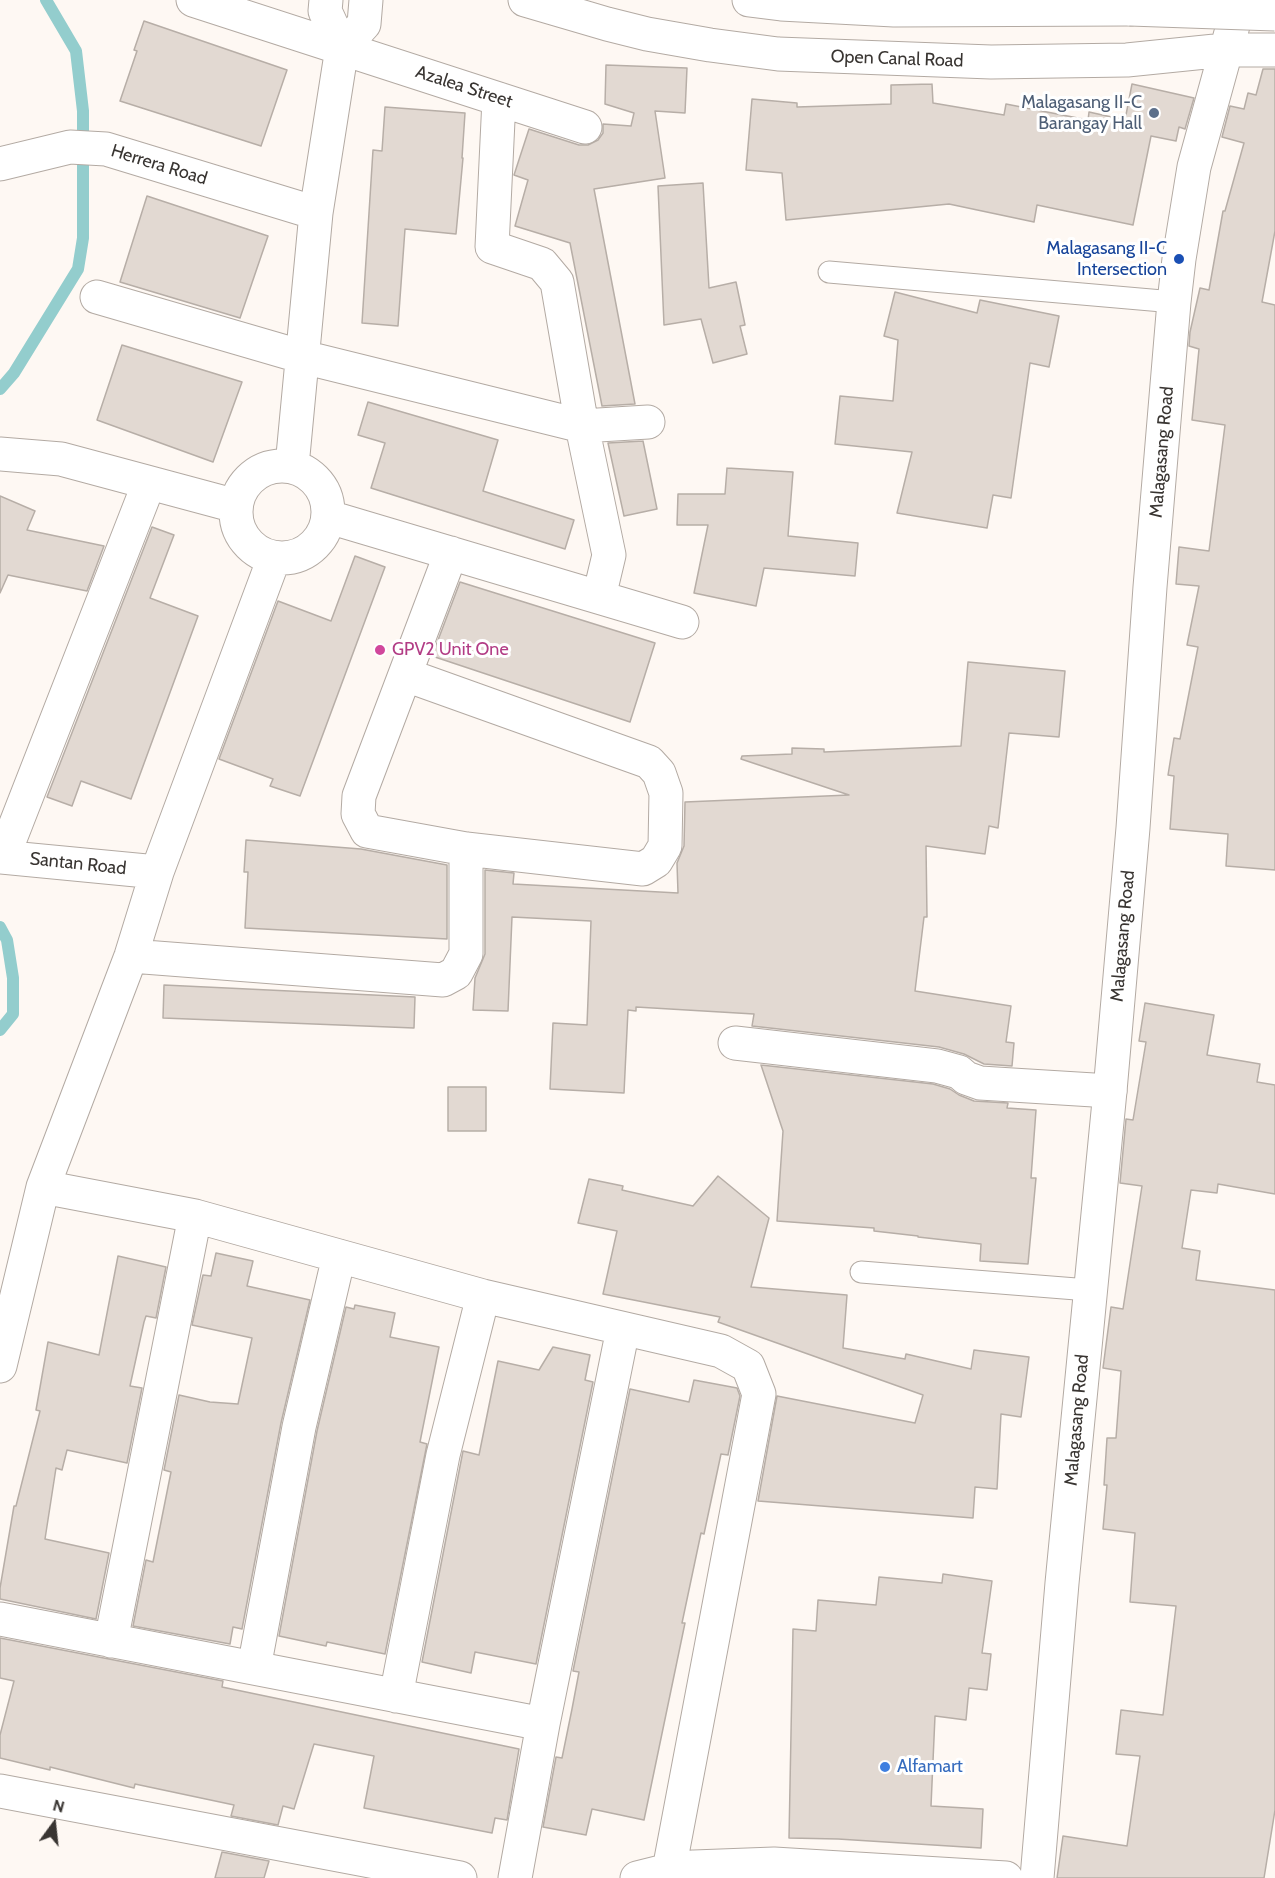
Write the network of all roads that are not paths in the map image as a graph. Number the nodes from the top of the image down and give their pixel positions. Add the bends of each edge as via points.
1 (193, 0) edge
2 (326, 0) edge
3 (366, 0) edge
4 (525, 0) edge
5 (748, 0) edge
6 (1240, 0) edge
7 (1275, 14) edge
8 (342, 48) junction
9 (1225, 50) junction
10 (1275, 50) edge
11 (499, 99) junction
12 (585, 127) dead end
13 (0, 164) edge
14 (316, 213) junction
15 (829, 272) dead end
16 (97, 297) dead end
17 (1174, 302) junction
18 (303, 357) junction
19 (648, 423) dead end
20 (582, 426) junction
21 (0, 454) edge
22 (292, 466) junction
23 (149, 483) junction
24 (236, 506) junction
25 (329, 517) junction
26 (451, 553) junction
27 (274, 558) junction
28 (599, 597) junction
29 (682, 622) dead end
30 (406, 675) junction
31 (8, 812) edge
32 (466, 849) junction
33 (1, 857) edge
34 (157, 872) junction
35 (131, 956) junction
36 (735, 1043) dead end
37 (1110, 1091) junction
38 (43, 1187) junction
39 (195, 1216) junction
40 (339, 1256) junction
41 (861, 1272) dead end
42 (1089, 1290) junction
43 (483, 1296) junction
44 (623, 1329) junction
45 (0, 1366) edge
46 (0, 1619) edge
47 (111, 1641) junction
48 (254, 1668) junction
49 (396, 1696) junction
50 (543, 1724) junction
51 (0, 1791) edge
52 (669, 1870) junction
53 (718, 1872) edge
54 (460, 1878) edge
55 (515, 1878) edge
56 (637, 1878) edge
57 (1006, 1878) edge
58 (1037, 1878) edge

1 - 8 street, Azalea Street
2 - 8 street via 325,11
3 - 8 street via 364,24
4 - 9 street, Open Canal Road via 647,34 778,54 991,62 1127,60
5 - 7 street, bridge via 894,10 1130,9
6 - 9 street, Malagasang Road
8 - 11 street, Azalea Street
8 - 14 street
9 - 10 street, Open Canal Road
9 - 17 street, Malagasang Road via 1194,167
11 - 12 street, Azalea Street
11 - 20 street via 492,247 542,264 557,282
13 - 14 street, Herrera Road via 69,147 106,149
14 - 18 street
15 - 17 lane
16 - 18 street
17 - 37 street, Malagasang Road
18 - 20 street
18 - 22 street
19 - 20 street
20 - 28 street via 609,555
21 - 23 street via 61,459
22 - 24 street via 269,468 249,479
22 - 25 street via 310,475 324,490
23 - 24 street
23 - 31 street
24 - 27 street via 240,534 260,553
25 - 26 street
25 - 27 street via 325,532 304,553
26 - 28 street
26 - 30 street
27 - 34 street
28 - 29 street
30 - 32 street via 359,796 358,814 367,831
30 - 32 street via 650,762 666,793 664,846 656,861 644,869
31 - 33 street
32 - 35 street via 466,954 456,973 443,980
33 - 34 street, Santan Road
34 - 35 street
35 - 38 street
36 - 37 street via 937,1066 980,1083
37 - 42 street, Malagasang Road
38 - 39 street
38 - 45 street
39 - 40 street
39 - 47 street
40 - 43 street
40 - 48 street via 299,1427
41 - 42 lane
42 - 58 street, Malagasang Road
43 - 44 street
43 - 49 street via 443,1455
44 - 50 street
44 - 52 street via 721,1351 748,1366 759,1394
46 - 47 street
47 - 48 street
48 - 49 street
49 - 50 street
50 - 55 street
51 - 54 street
52 - 53 street
52 - 56 street
53 - 57 street via 789,1864

